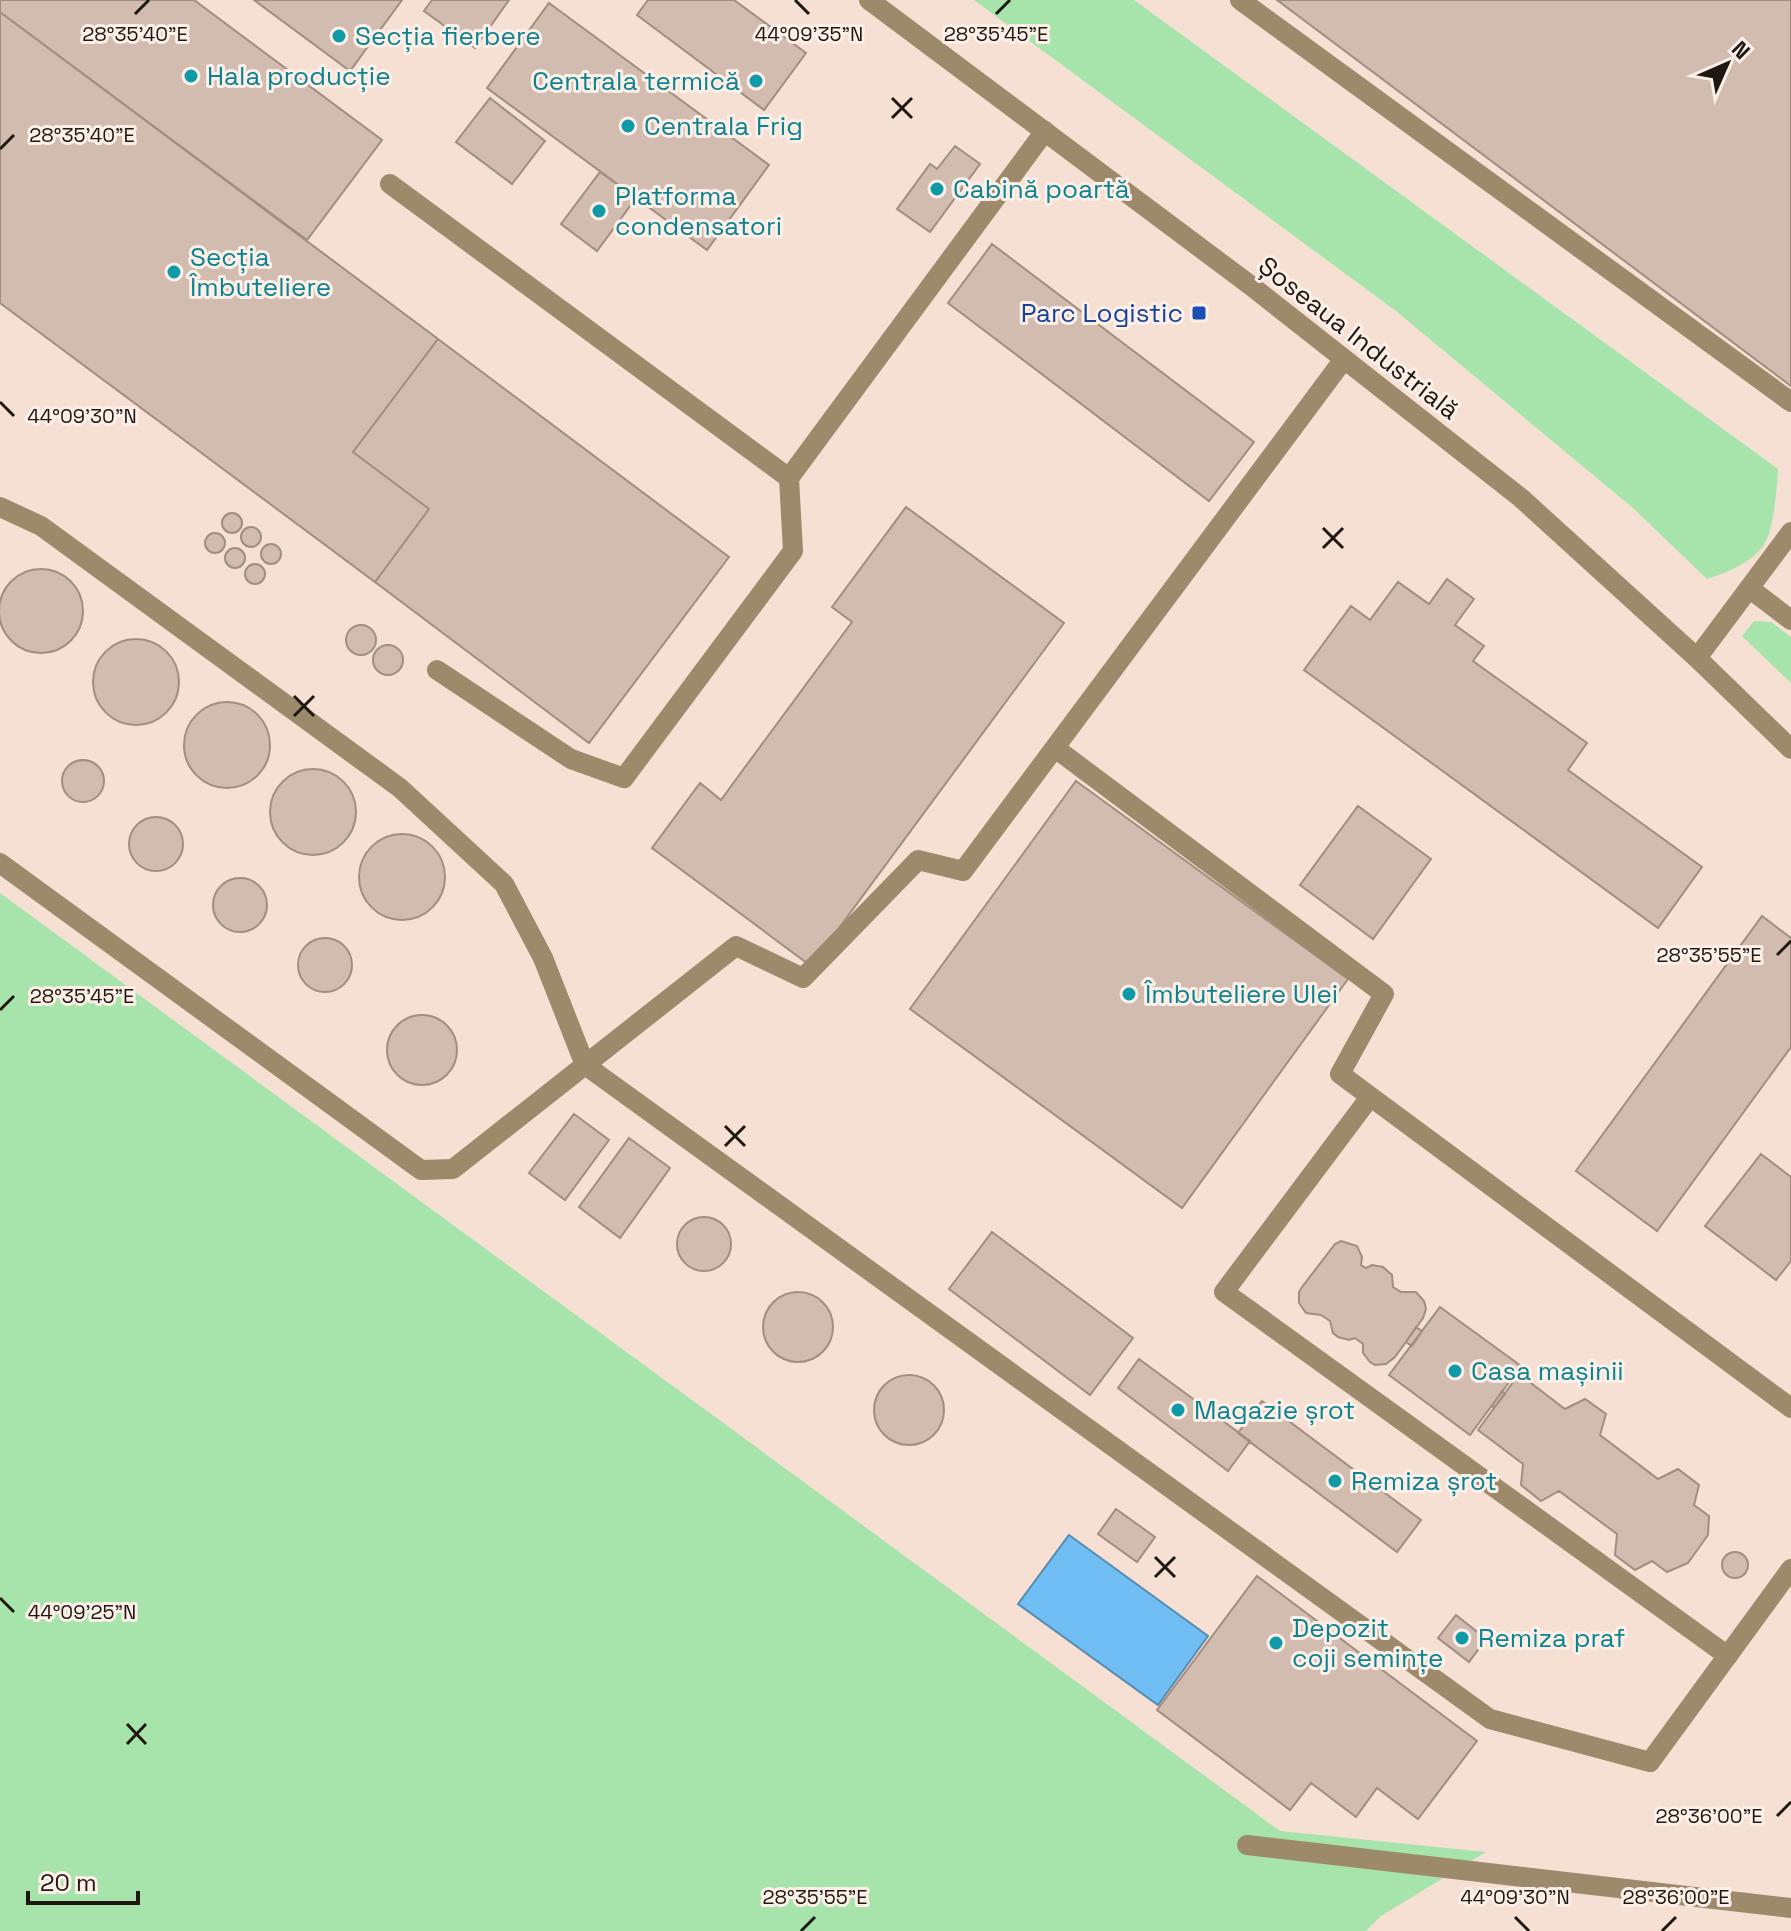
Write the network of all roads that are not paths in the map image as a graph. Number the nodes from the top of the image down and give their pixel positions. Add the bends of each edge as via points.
1 (869, 0) edge
2 (1240, 0) edge
3 (1045, 131) junction
4 (390, 184) dead end
5 (1344, 359) junction
6 (1791, 402) edge
7 (789, 478) junction
8 (0, 507) edge
9 (1791, 532) edge
10 (1749, 588) junction
11 (1791, 620) edge
12 (1697, 658) junction
13 (437, 670) dead end
14 (1055, 748) junction
15 (1791, 749) edge
16 (0, 863) edge
17 (585, 1065) junction
18 (1370, 1097) junction
19 (1791, 1408) edge
20 (1791, 1569) edge
21 (1728, 1656) junction
22 (1247, 1845) dead end
23 (1791, 1908) edge

1 - 3 street, Șoseaua Industrială
2 - 6 street
3 - 5 street, Șoseaua Industrială
3 - 7 street
4 - 7 street
5 - 12 street, Șoseaua Industrială via 1521,498
5 - 14 street
7 - 13 street via 793,551 624,778 571,759
8 - 17 street via 41,526 400,788 504,884 543,958
9 - 10 street
10 - 11 street
10 - 12 street
12 - 15 street, Șoseaua Industrială
14 - 17 street via 963,871 918,860 803,978 736,946
14 - 18 street via 1384,994 1340,1074
16 - 17 street via 421,1170 453,1169
17 - 21 street via 1490,1719 1650,1762
18 - 19 street
18 - 21 street via 1224,1292
20 - 21 street
22 - 23 street

